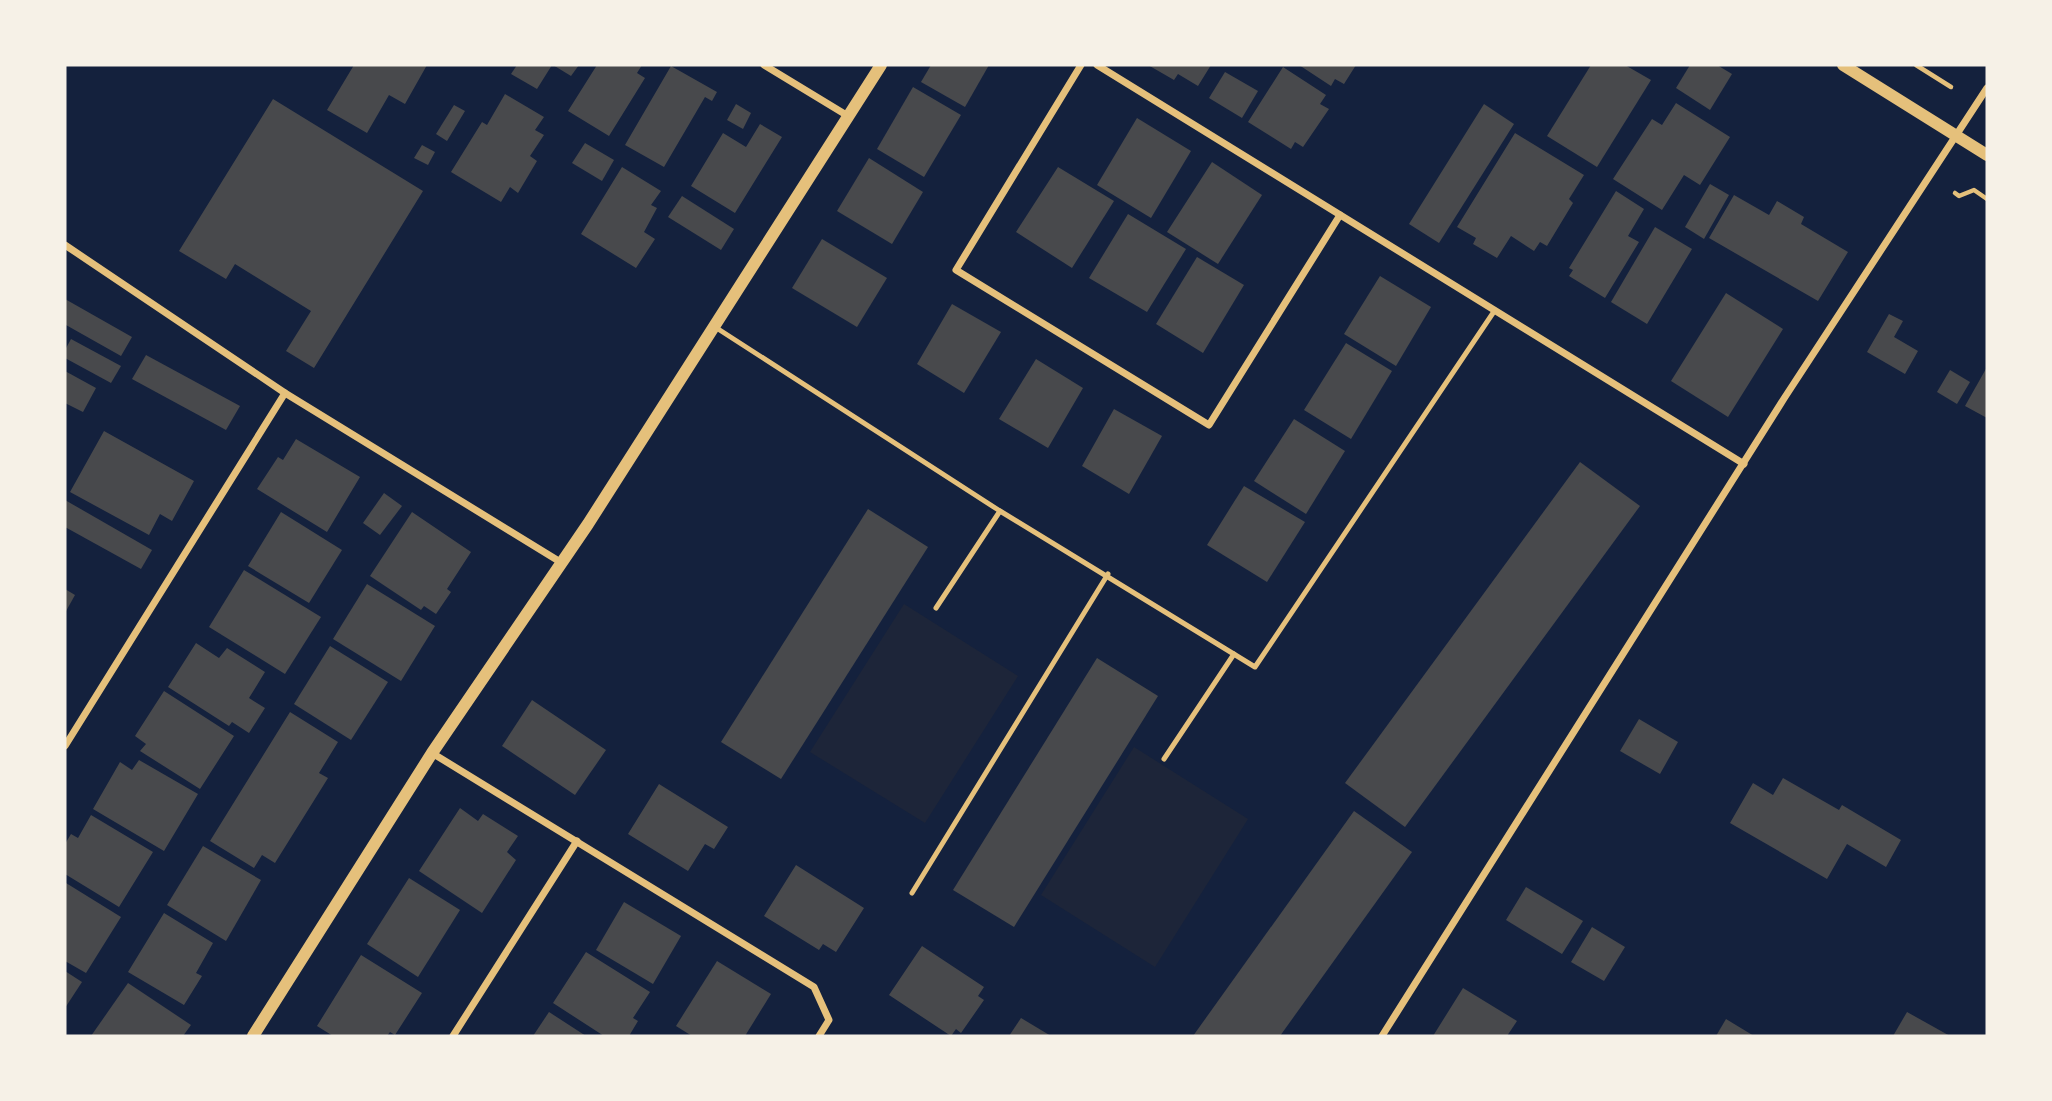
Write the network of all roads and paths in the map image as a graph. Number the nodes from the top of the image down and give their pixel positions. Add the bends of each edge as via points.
1 (764, 65) edge
2 (881, 65) edge
3 (1081, 65) edge
4 (1097, 65) edge
5 (1843, 65) edge
6 (1987, 88) edge
7 (848, 116) junction
8 (1956, 137) junction
9 (1987, 155) edge
10 (1340, 215) junction
11 (65, 245) edge
12 (1496, 310) junction
13 (714, 326) junction
14 (285, 393) junction
15 (1744, 464) junction
16 (1000, 510) junction
17 (562, 563) junction
18 (1108, 574) junction
19 (936, 608) dead end
20 (1234, 654) junction
21 (65, 746) edge
22 (432, 753) junction
23 (1164, 759) dead end
24 (577, 841) junction
25 (912, 893) dead end
26 (253, 1036) edge
27 (453, 1036) edge
28 (819, 1036) edge
29 (1382, 1036) edge

1 - 7 street
2 - 7 street
3 - 10 street via 956,271 1209,425
4 - 10 street
5 - 8 street
6 - 8 street
7 - 13 street
8 - 9 street
8 - 15 street
10 - 12 street
11 - 14 street
12 - 15 street
12 - 20 lane via 1255,667
13 - 16 lane
13 - 17 street
14 - 17 street
14 - 21 street
15 - 29 street
16 - 18 lane
16 - 19 lane
17 - 22 street
18 - 20 lane
18 - 25 lane
20 - 23 lane
22 - 24 street
22 - 26 street
24 - 27 street
24 - 28 street via 814,987 829,1020

